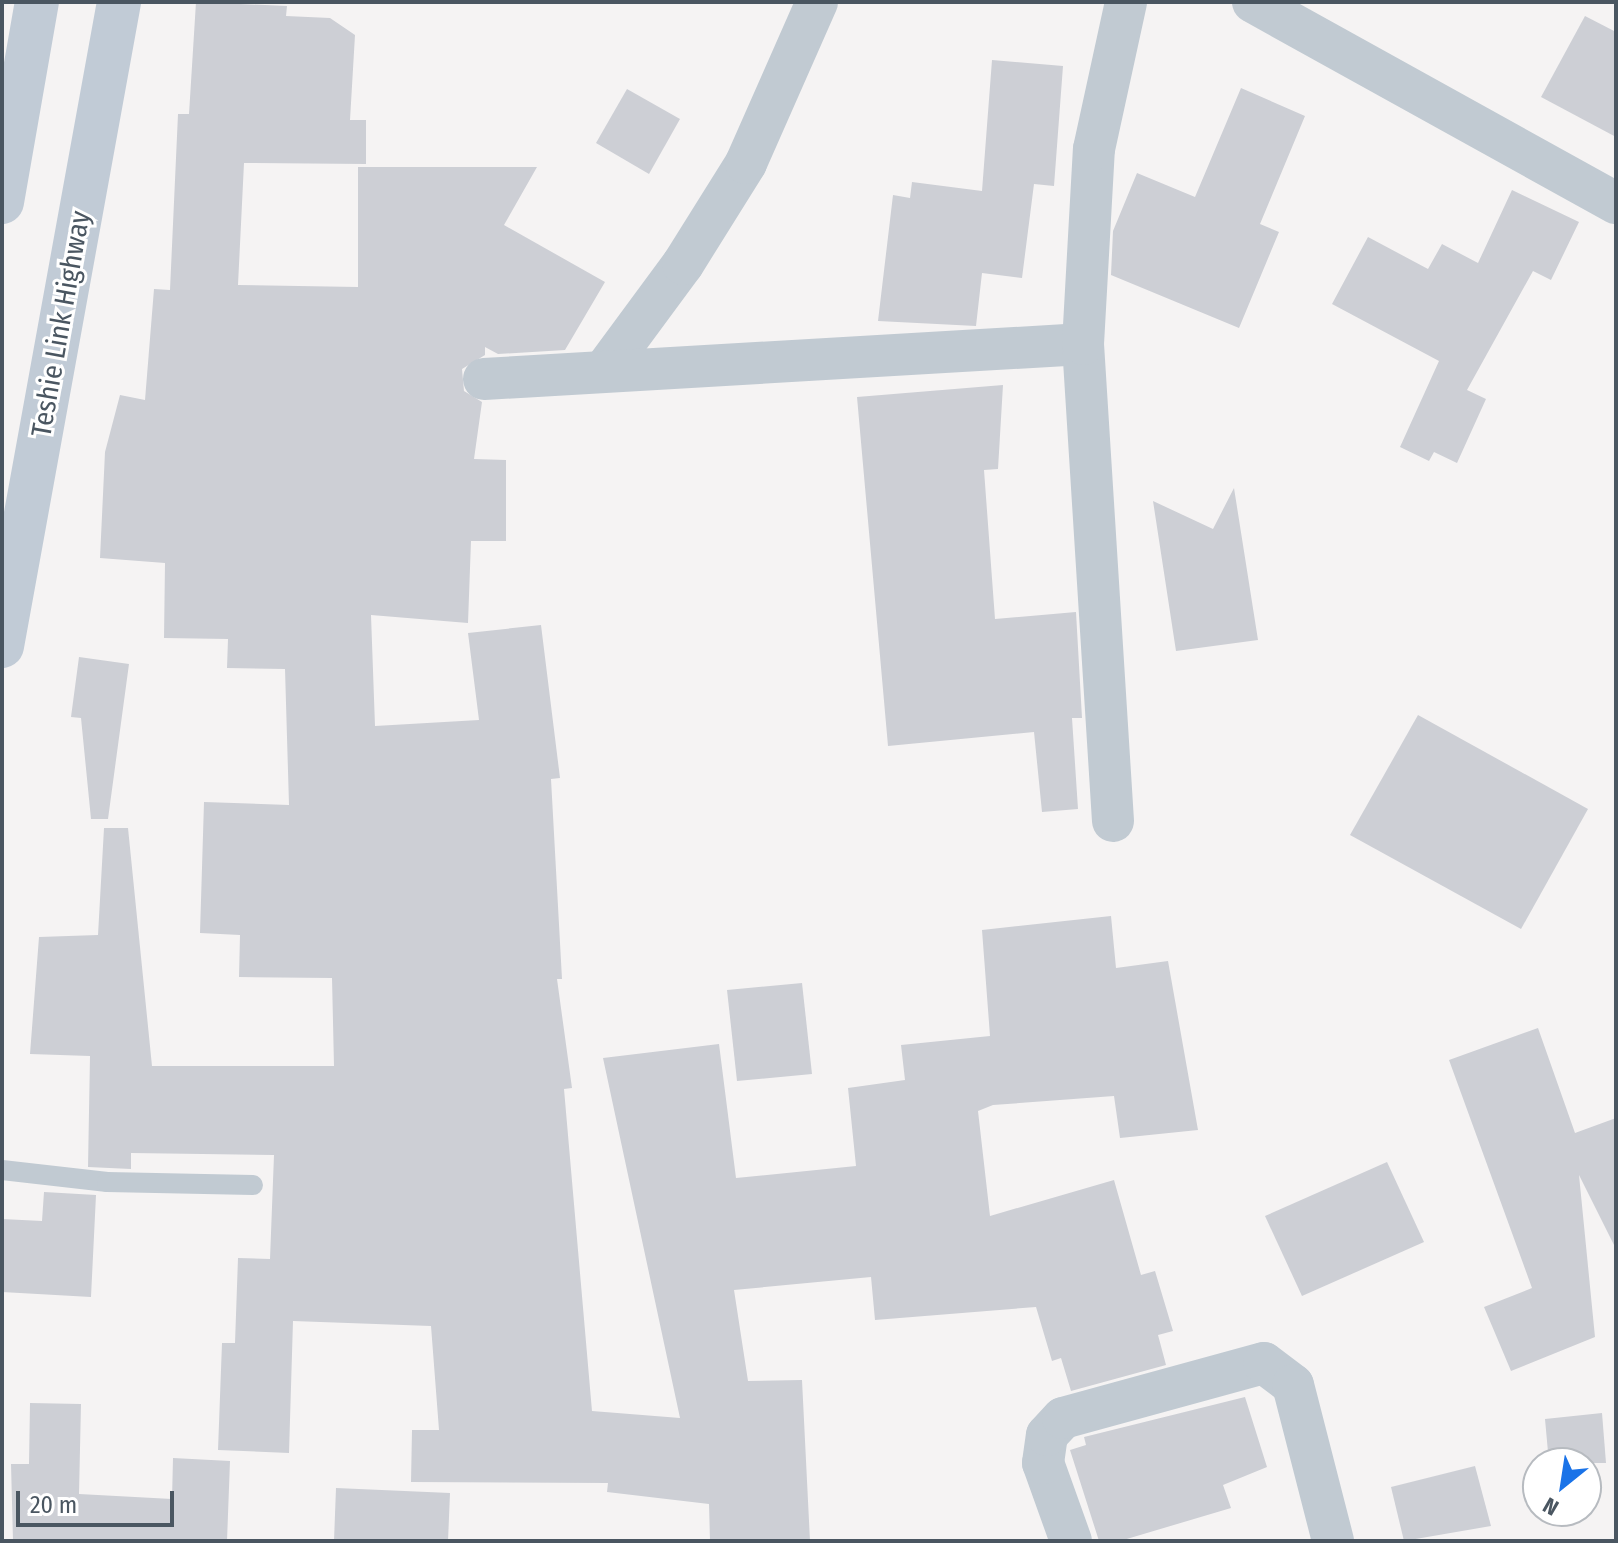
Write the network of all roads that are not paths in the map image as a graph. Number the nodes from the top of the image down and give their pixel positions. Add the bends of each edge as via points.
1 (37, 2) edge
2 (119, 2) edge
3 (817, 2) edge
4 (1126, 2) edge
5 (1253, 2) edge
6 (2, 202) edge
7 (1616, 203) edge
8 (1083, 344) junction
9 (604, 371) junction
10 (484, 379) dead end
11 (2, 646) edge
12 (1113, 821) dead end
13 (2, 1170) edge
14 (253, 1185) dead end
15 (1071, 1541) edge
16 (1333, 1541) edge

1 - 6 main road
2 - 11 main road, Teshie Link Highway
3 - 9 street via 746,163 683,264
4 - 8 street via 1094,149
5 - 7 street
8 - 9 street
8 - 12 street
9 - 10 street
13 - 14 lane via 107,1182
15 - 16 street via 1043,1463 1047,1435 1063,1418 1264,1363 1293,1385

